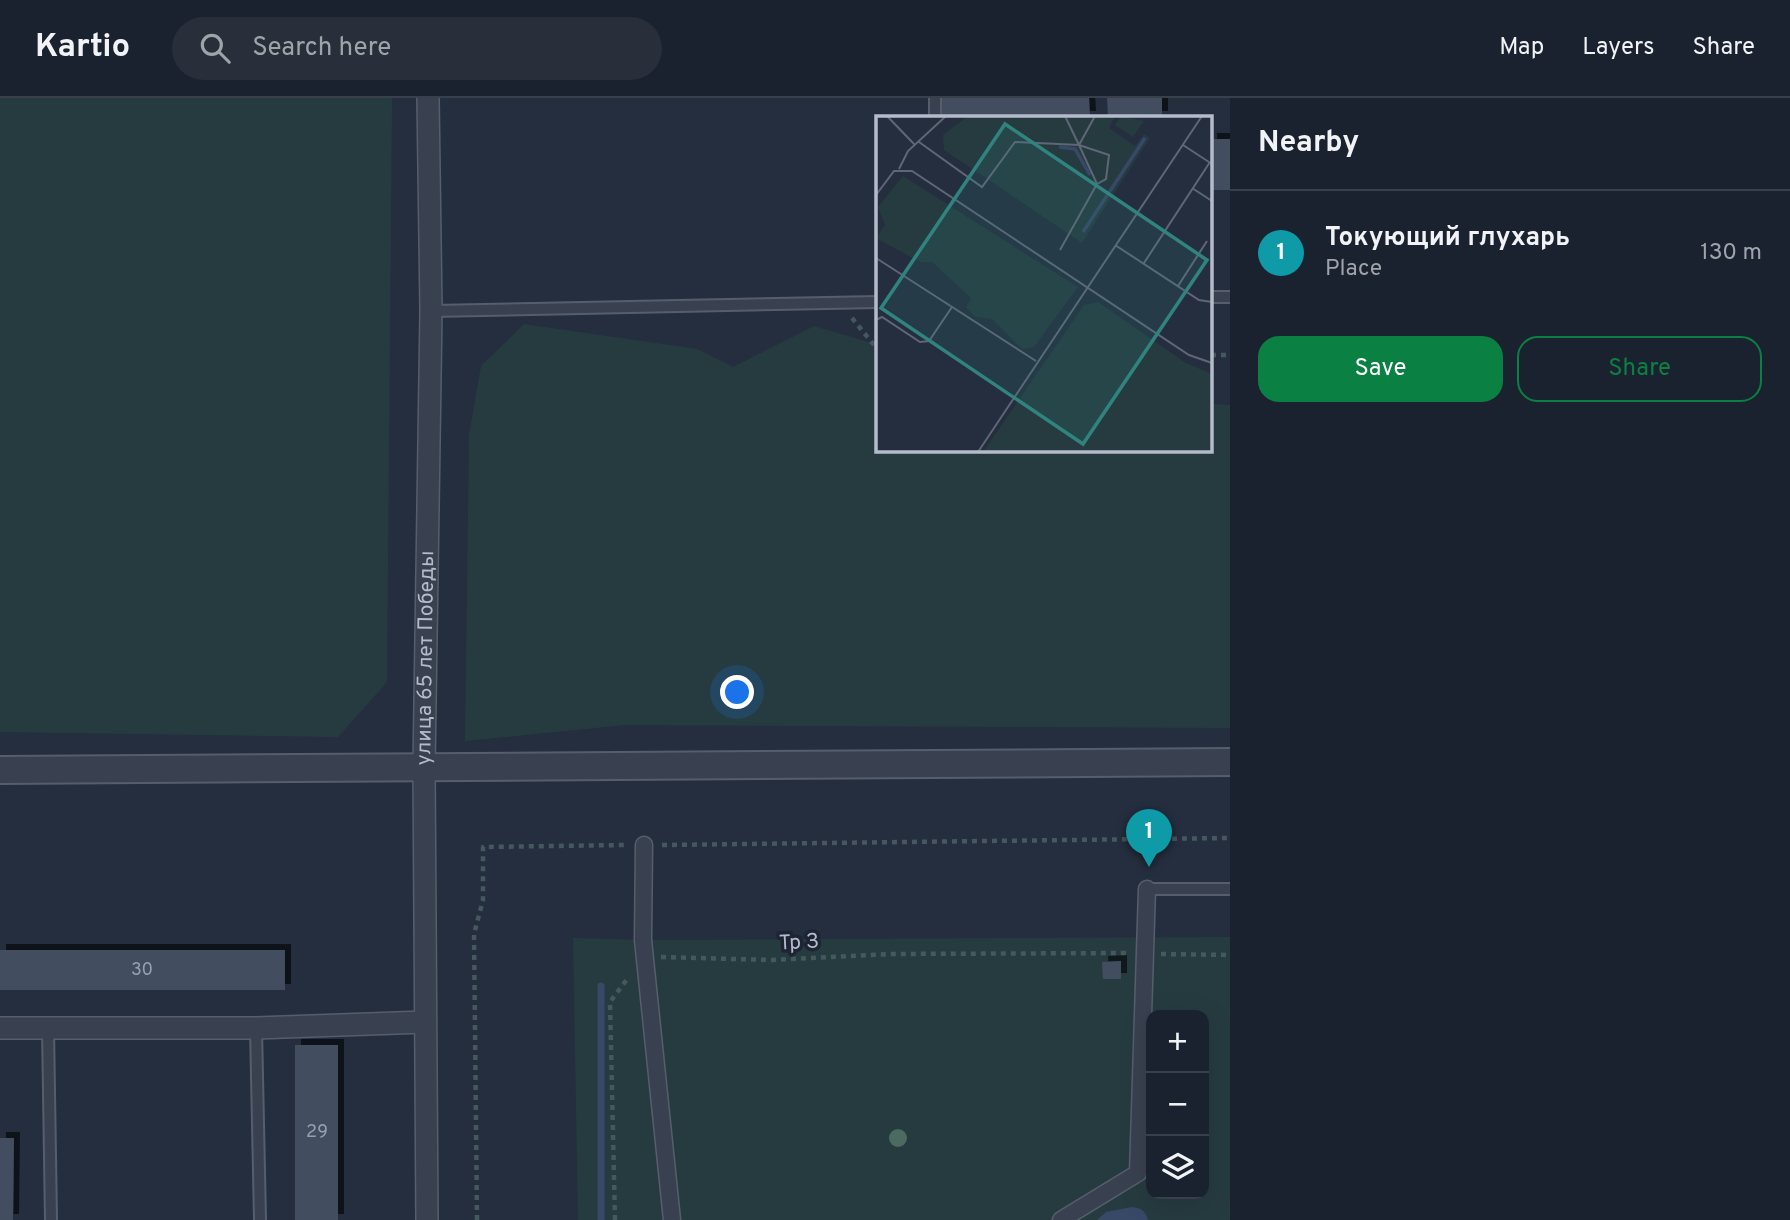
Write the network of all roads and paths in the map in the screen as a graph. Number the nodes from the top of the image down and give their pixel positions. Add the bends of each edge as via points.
1 (428, 98) edge
2 (935, 98) edge
3 (935, 116) edge
4 (1230, 296) edge
5 (1212, 297) edge
6 (876, 302) edge
7 (839, 303) junction
8 (431, 311) junction
9 (876, 348) edge
10 (1212, 355) edge
11 (1230, 355) edge
12 (1230, 762) edge
13 (424, 768) junction
14 (0, 770) edge
15 (1230, 838) edge
16 (644, 845) junction
17 (1147, 889) joint
18 (1230, 889) edge
19 (1145, 953) junction
20 (1230, 955) edge
21 (644, 957) junction
22 (425, 1022) junction
23 (0, 1028) edge
24 (48, 1028) junction
25 (256, 1028) junction
26 (51, 1220) edge
27 (260, 1220) edge
28 (427, 1220) edge
29 (477, 1220) edge
30 (615, 1220) edge
31 (672, 1220) edge
32 (1061, 1220) edge

1 - 8 street, улица 65 лет Победы
2 - 3 lane
4 - 5 lane
6 - 7 lane
7 - 8 lane
7 - 9 path
8 - 13 street, улица 65 лет Победы
10 - 11 path
12 - 13 street
13 - 14 street
13 - 22 street, улица 65 лет Победы
15 - 16 path
16 - 21 street
16 - 29 path via 483,847 483,900 474,934
17 - 18 lane
17 - 19 street
19 - 20 path, Тр З
19 - 21 path, Тр З via 891,954 771,960
19 - 32 street via 1138,1173
21 - 30 path via 610,1002
21 - 31 street
22 - 25 street
22 - 28 street, улица 65 лет Победы
23 - 24 street
24 - 25 street
24 - 26 lane
25 - 27 lane

